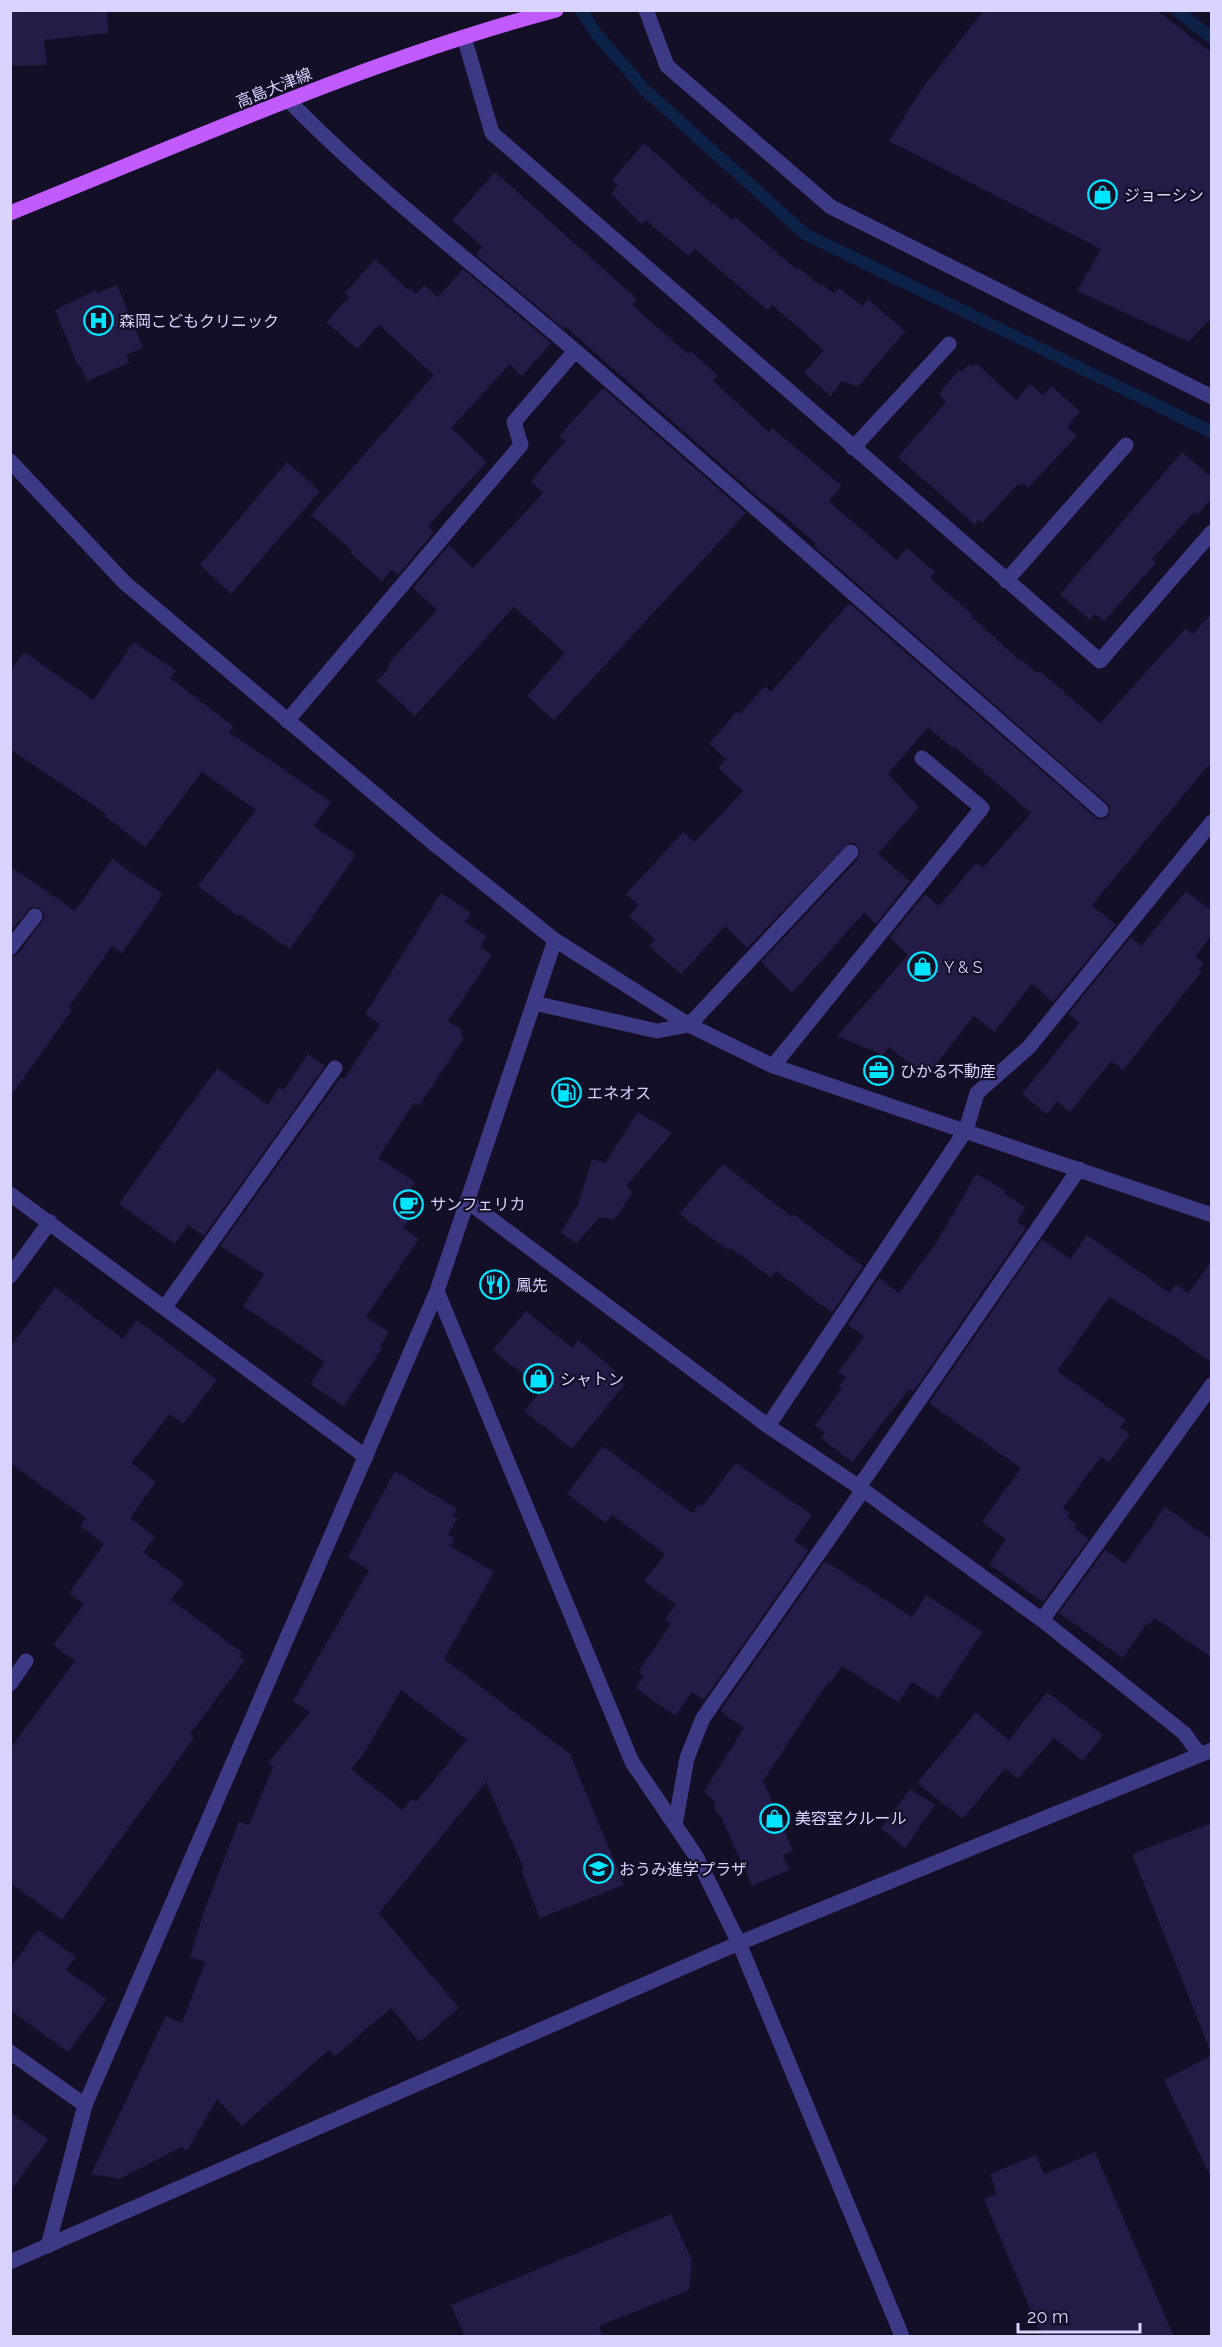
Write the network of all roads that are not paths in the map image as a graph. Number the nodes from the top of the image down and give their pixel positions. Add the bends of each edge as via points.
1 (556, 10) edge
2 (646, 10) edge
3 (464, 36) junction
4 (289, 101) junction
5 (10, 213) edge
6 (949, 344) dead end
7 (575, 351) junction
8 (1212, 397) edge
9 (1126, 445) dead end
10 (853, 447) junction
11 (10, 461) edge
12 (1212, 532) edge
13 (1006, 581) junction
14 (287, 721) junction
15 (922, 758) dead end
16 (1101, 810) dead end
17 (1212, 822) edge
18 (851, 852) dead end
19 (35, 916) dead end
20 (555, 940) junction
21 (10, 948) edge
22 (534, 1003) junction
23 (689, 1025) junction
24 (773, 1066) junction
25 (335, 1068) dead end
26 (966, 1130) junction
27 (1079, 1169) junction
28 (10, 1194) edge
29 (467, 1201) junction
30 (1212, 1215) edge
31 (50, 1222) junction
32 (10, 1276) edge
33 (436, 1291) junction
34 (165, 1307) junction
35 (1212, 1385) edge
36 (768, 1426) junction
37 (366, 1457) junction
38 (861, 1489) junction
39 (1042, 1620) junction
40 (27, 1661) dead end
41 (10, 1684) edge
42 (1206, 1752) edge
43 (675, 1825) junction
44 (739, 1943) junction
45 (10, 2052) edge
46 (85, 2105) junction
47 (48, 2246) junction
48 (10, 2262) edge
49 (902, 2337) edge

1 - 3 main road, 高島大津線
2 - 8 street via 667,66 831,207
3 - 4 main road, 高島大津線
3 - 10 street via 492,133
4 - 5 main road, 高島大津線
4 - 7 street via 425,225
6 - 10 street
7 - 14 street via 514,422 521,445
7 - 16 street
9 - 13 street
10 - 13 street
11 - 14 street via 125,583
12 - 13 street via 1101,661
14 - 20 street
15 - 24 street via 982,808
17 - 26 street via 1029,1047 977,1093
18 - 23 street
19 - 21 street
20 - 22 street
20 - 23 street
22 - 23 street via 657,1031
22 - 29 street
23 - 24 street
24 - 26 street
25 - 34 street
26 - 27 street
26 - 36 street
27 - 30 street
27 - 38 street
28 - 31 street
29 - 33 street
29 - 36 street
31 - 32 street
31 - 34 street
33 - 37 street
33 - 43 street via 632,1762
34 - 37 street
35 - 39 street
36 - 38 street
37 - 46 street
38 - 39 street
38 - 43 street via 703,1718 687,1758
39 - 42 street
40 - 41 street
42 - 44 street
43 - 44 street via 696,1856
44 - 47 street
44 - 49 street
45 - 46 street
46 - 47 street
47 - 48 street

